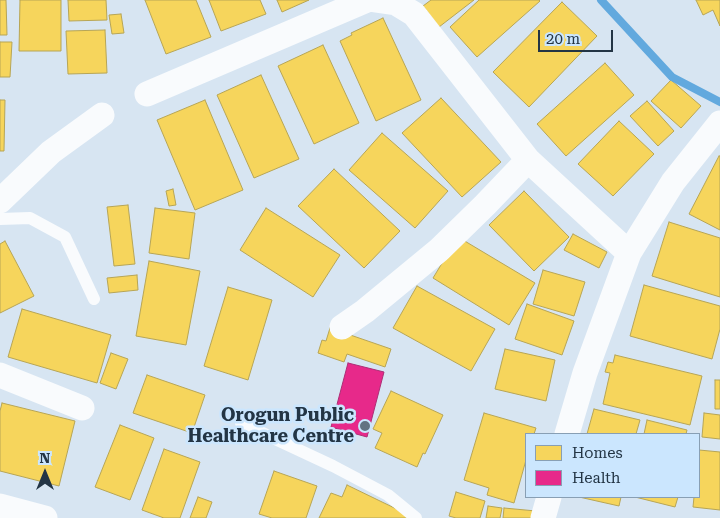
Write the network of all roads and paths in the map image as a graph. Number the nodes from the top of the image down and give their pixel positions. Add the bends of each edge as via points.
1 (367, 0) edge
2 (375, 0) edge
3 (147, 94) dead end
4 (102, 115) dead end
5 (718, 125) edge
6 (528, 160) junction
7 (0, 201) edge
8 (0, 219) edge
9 (629, 253) junction
10 (94, 299) dead end
11 (342, 327) dead end
12 (0, 376) edge
13 (82, 408) dead end
14 (240, 423) dead end
15 (567, 433) edge
16 (549, 498) edge
17 (0, 506) edge
18 (46, 518) edge
19 (416, 518) edge
20 (542, 518) edge

1 - 3 street
2 - 6 street via 396,3 414,14
4 - 7 street via 51,152
5 - 9 street via 673,182
6 - 9 street
6 - 11 street via 440,250
8 - 10 lane via 30,218 65,237
9 - 15 street via 585,373
12 - 13 street
14 - 19 lane via 388,495
16 - 20 street
17 - 18 street

